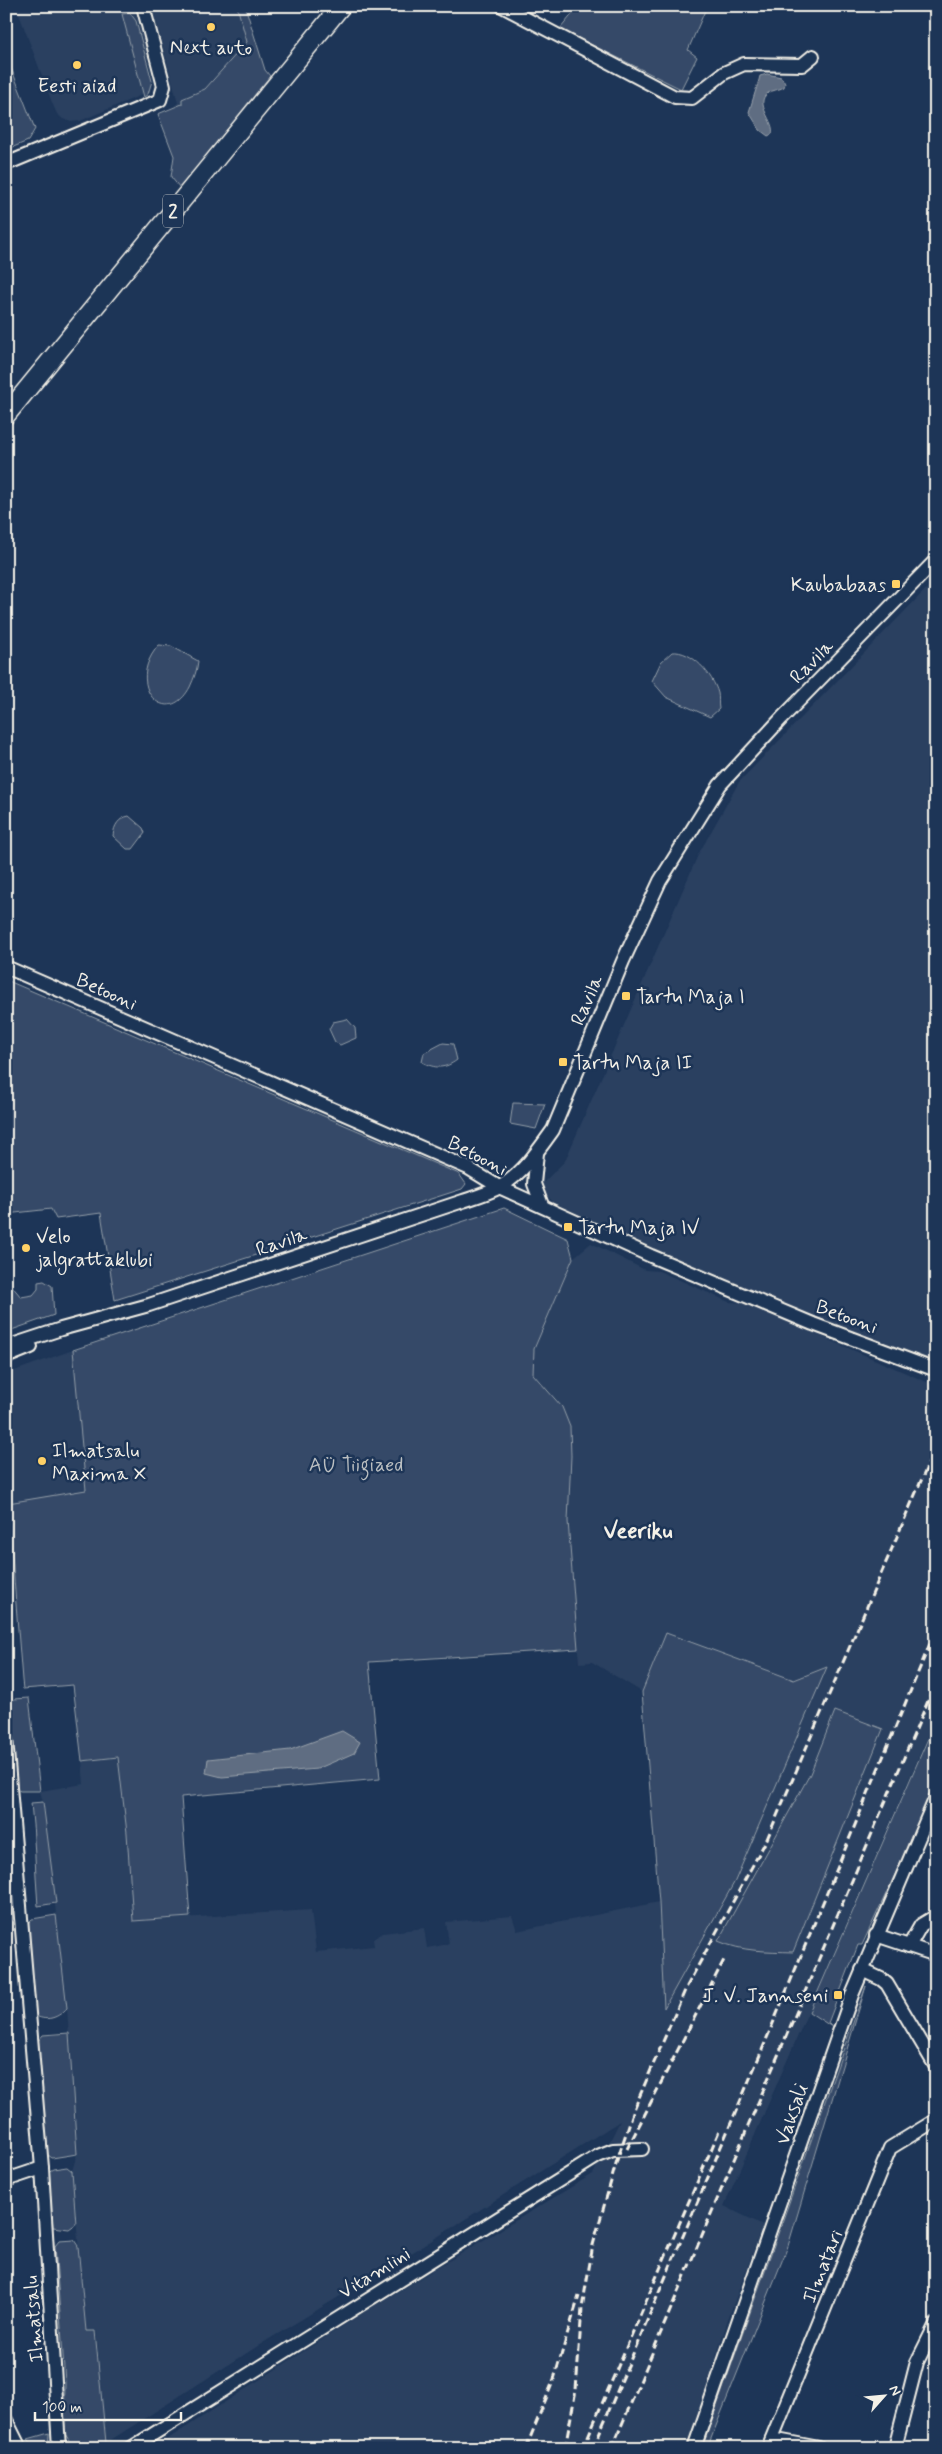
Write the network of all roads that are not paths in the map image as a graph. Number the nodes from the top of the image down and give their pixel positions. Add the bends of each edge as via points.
1 (142, 6) edge
2 (341, 6) edge
3 (502, 6) edge
4 (813, 56) dead end
5 (6, 164) edge
6 (6, 415) edge
7 (936, 560) edge
8 (6, 967) edge
9 (537, 1153) junction
10 (499, 1187) junction
11 (542, 1206) junction
12 (108, 1318) junction
13 (6, 1347) edge
14 (6, 1357) edge
15 (936, 1370) edge
16 (6, 1739) edge
17 (936, 1797) edge
18 (936, 1916) edge
19 (876, 1935) junction
20 (909, 1946) junction
21 (936, 1955) edge
22 (862, 1970) junction
23 (936, 2067) edge
24 (936, 2120) edge
25 (642, 2149) dead end
26 (42, 2168) junction
27 (6, 2180) edge
28 (936, 2324) edge
29 (6, 2420) edge
30 (58, 2430) junction
31 (770, 2443) edge
32 (130, 2447) edge
33 (20, 2448) edge
34 (59, 2448) edge
35 (72, 2448) edge
36 (694, 2448) edge
37 (819, 2448) edge
38 (895, 2448) edge

1 - 5 street via 164,86 160,100
2 - 6 highway, 2
3 - 4 street via 675,98 692,98 724,73 744,64 802,65
7 - 9 street, Ravila via 782,718 715,793 660,881 553,1130
8 - 10 street, Betooni via 468,1168
9 - 10 street, Ravila
9 - 11 street via 534,1184
10 - 11 street, Betooni
10 - 12 street, Ravila
11 - 15 street, Betooni via 789,1314
12 - 13 street, Ravila
12 - 14 street, Ravila
16 - 26 street, Ilmatsalu
17 - 19 street, Vaksali
18 - 20 street via 921,1925
19 - 20 street
19 - 22 street, Vaksali
20 - 21 street
22 - 23 street via 887,1984
22 - 36 street, Vaksali
24 - 31 street, Ilmatari via 890,2148
25 - 32 street, Vitamiini via 613,2150 598,2156
26 - 27 street
26 - 30 street, Ilmatsalu
28 - 38 street via 917,2362
29 - 33 street
30 - 34 street, Ilmatsalu
30 - 35 street via 66,2445
31 - 37 street

